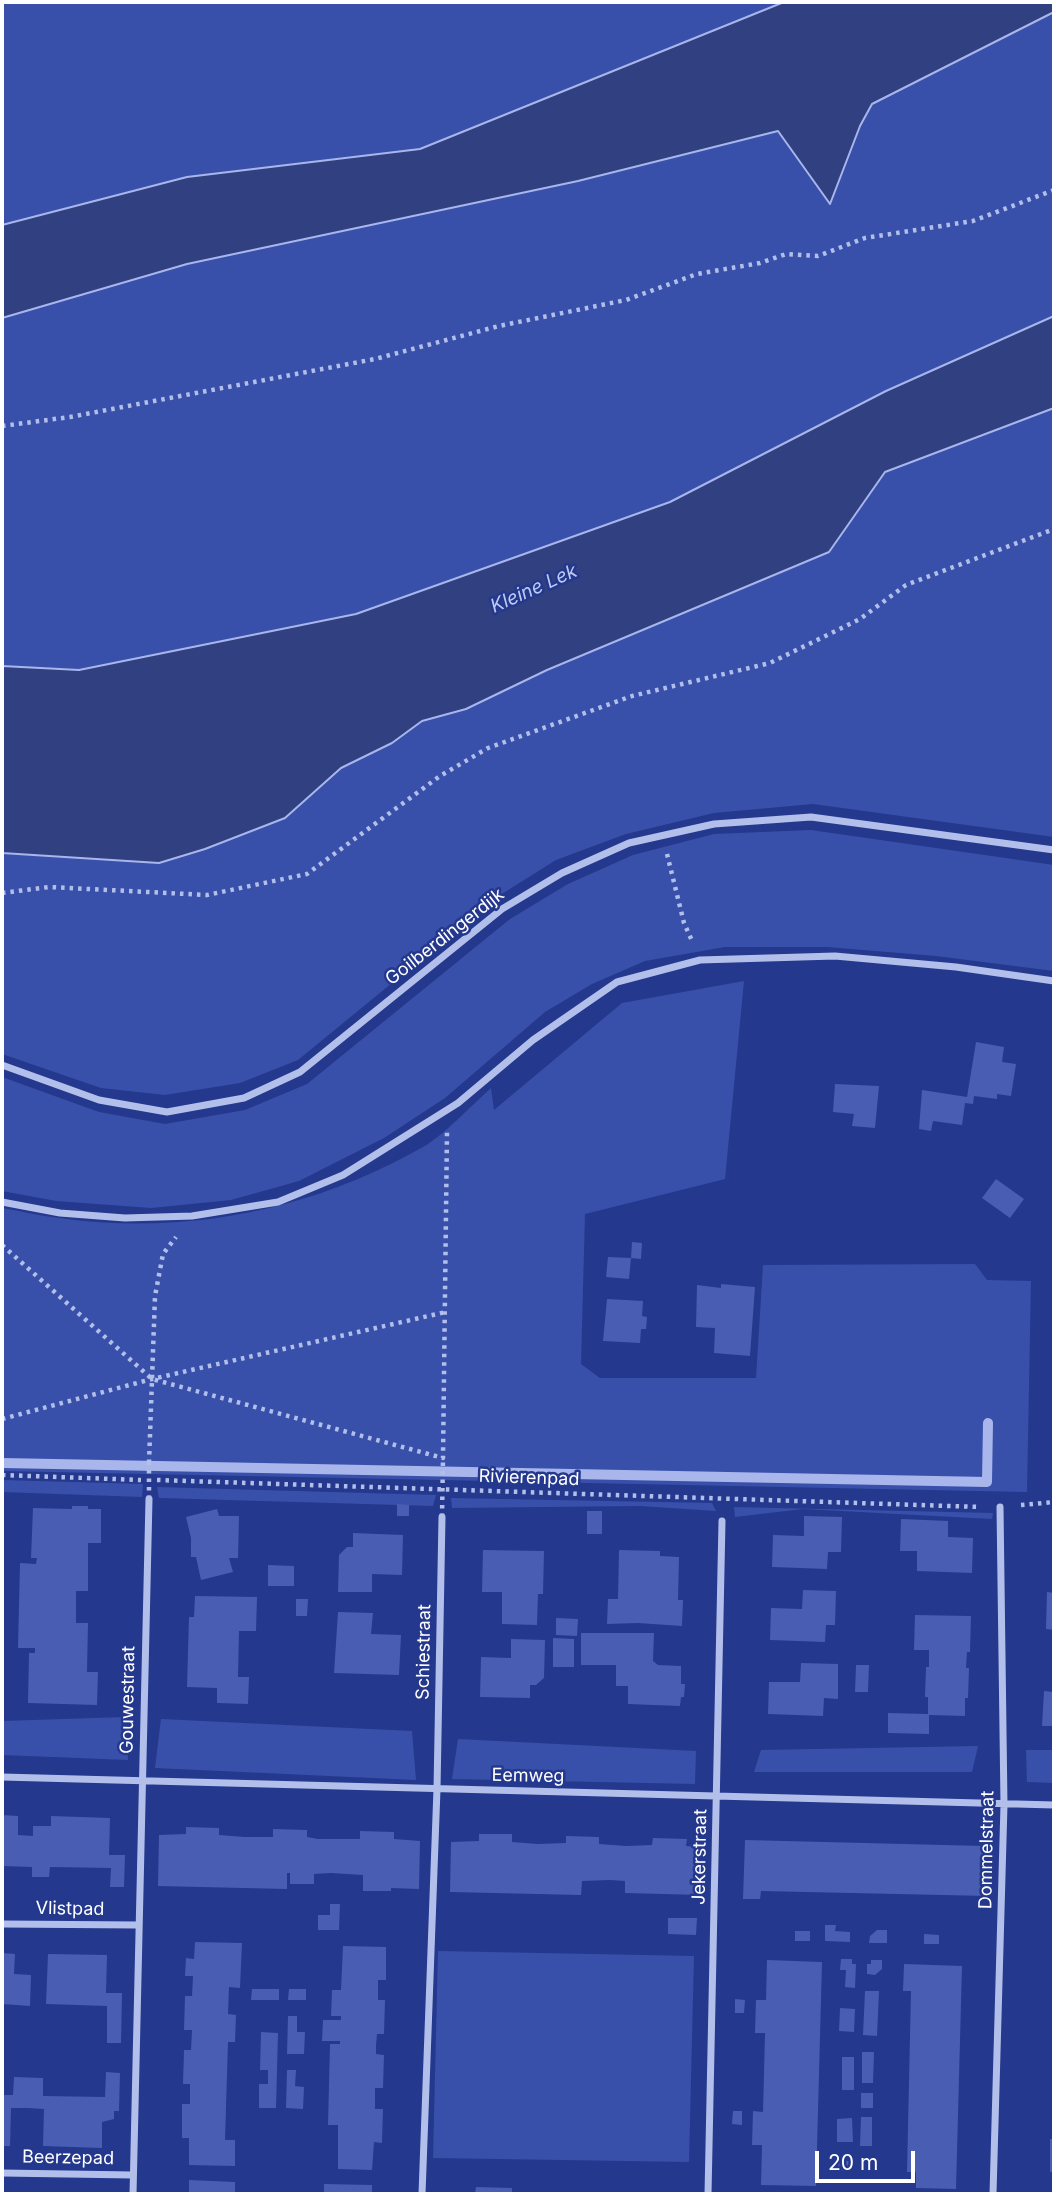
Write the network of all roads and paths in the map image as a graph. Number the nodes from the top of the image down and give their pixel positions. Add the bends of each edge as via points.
1 (1054, 190) edge
2 (2, 426) edge
3 (1054, 529) edge
4 (662, 836) junction
5 (1054, 850) edge
6 (2, 893) edge
7 (684, 923) dead end
8 (1054, 981) edge
9 (2, 1065) edge
10 (448, 1110) junction
11 (2, 1202) edge
12 (192, 1216) junction
13 (2, 1245) edge
14 (446, 1312) junction
15 (152, 1379) junction
16 (2, 1419) edge
17 (443, 1458) junction
18 (2, 1475) edge
19 (149, 1480) junction
20 (443, 1489) junction
21 (149, 1499) joint
22 (1054, 1502) edge
23 (1000, 1507) junction
24 (442, 1517) joint
25 (722, 1521) dead end
26 (2, 1777) edge
27 (141, 1780) junction
28 (437, 1789) junction
29 (718, 1796) junction
30 (1004, 1805) junction
31 (1054, 1805) edge
32 (2, 1924) edge
33 (138, 1925) junction
34 (2, 2173) edge
35 (133, 2175) junction
36 (133, 2194) edge
37 (422, 2194) edge
38 (708, 2194) edge
39 (993, 2194) edge

1 - 2 path via 973,221 865,237 818,256 786,254 697,274 626,300 499,326 375,359
3 - 6 path via 906,585 860,619 770,663 632,696 488,748 440,776 307,874 207,895 49,887
4 - 5 street, Goilberdingerdijk via 714,824 811,817
4 - 7 path
4 - 9 street, Goilberdingerdijk via 629,843 562,873 502,909 300,1072 244,1098 167,1112 99,1100
8 - 10 street via 835,956 700,960 617,982 533,1040
10 - 12 street via 343,1175 278,1202
10 - 14 path
11 - 12 street via 112,1217
12 - 15 path via 163,1254 155,1296
13 - 15 path
14 - 15 path
14 - 17 path
15 - 16 path
15 - 17 path
15 - 19 path, bridge
17 - 20 path, bridge
18 - 19 path, Rivierenpad
19 - 20 path, Rivierenpad
19 - 21 path, bridge
20 - 23 path, Rivierenpad
20 - 24 path, bridge
21 - 27 street, Gouwestraat
22 - 23 path, Rivierenpad
23 - 30 street, Dommelstraat
24 - 28 street, Schiestraat
25 - 29 street, Jekerstraat
26 - 27 street, Eemweg
27 - 28 street, Eemweg
27 - 33 street, Gouwestraat
28 - 29 street, Eemweg
28 - 37 street, Schiestraat
29 - 30 street, Eemweg
29 - 38 street, Jekerstraat
30 - 31 street, Eemweg
30 - 39 street, Dommelstraat
32 - 33 street, Vlistpad
33 - 35 street, Gouwestraat
34 - 35 street, Beerzepad
35 - 36 street, Gouwestraat

